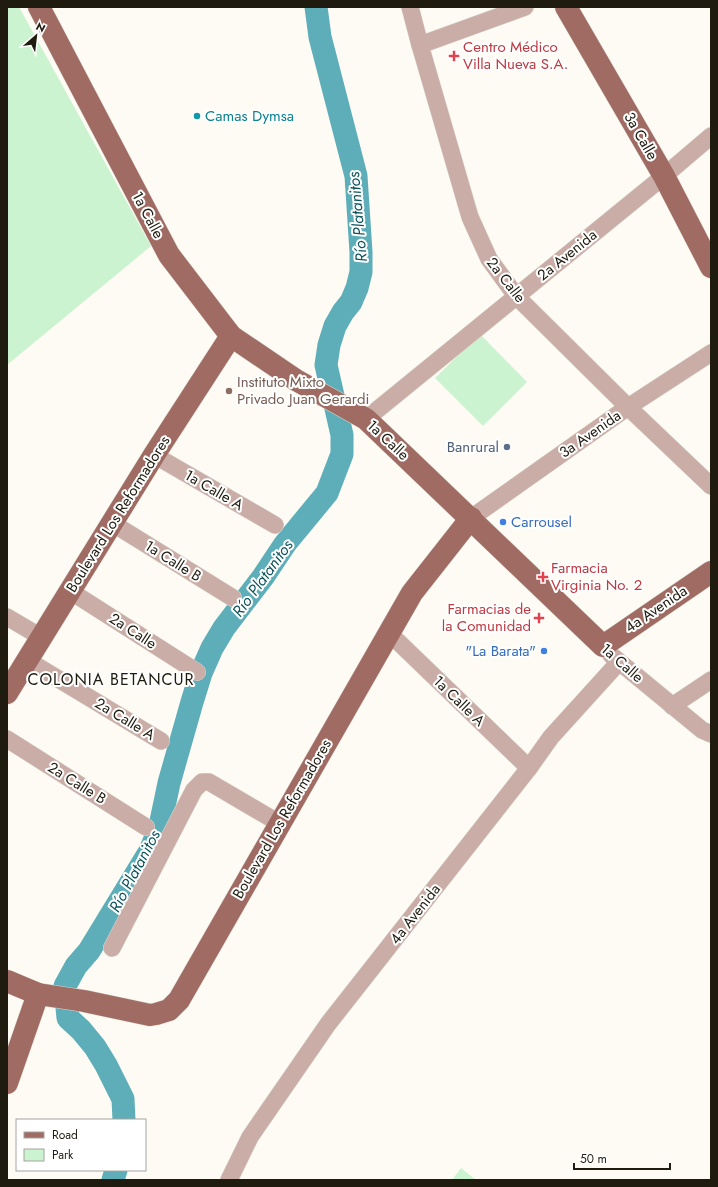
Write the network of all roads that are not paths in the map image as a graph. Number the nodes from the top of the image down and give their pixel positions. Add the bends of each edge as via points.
1 (39, 7) edge
2 (410, 7) edge
3 (525, 7) edge
4 (566, 7) edge
5 (420, 45) junction
6 (711, 136) edge
7 (664, 176) junction
8 (711, 267) edge
9 (516, 296) junction
10 (231, 336) junction
11 (711, 353) edge
12 (628, 407) junction
13 (366, 419) junction
14 (154, 456) junction
15 (711, 486) edge
16 (471, 518) junction
17 (112, 523) junction
18 (275, 525) dead end
19 (711, 572) edge
20 (70, 591) junction
21 (233, 598) dead end
22 (7, 617) edge
23 (389, 633) junction
24 (41, 636) junction
25 (603, 646) junction
26 (27, 660) junction
27 (619, 662) junction
28 (197, 672) dead end
29 (711, 680) edge
30 (7, 693) edge
31 (672, 706) junction
32 (706, 732) edge
33 (7, 739) edge
34 (161, 741) dead end
35 (529, 768) junction
36 (279, 823) junction
37 (146, 827) dead end
38 (112, 948) dead end
39 (7, 981) edge
40 (40, 995) junction
41 (7, 1083) edge
42 (229, 1180) edge

1 - 10 main road, 1a Calle via 169,255
2 - 5 street, 2a Calle
3 - 5 street
4 - 7 main road, 3a Calle
5 - 9 street, 2a Calle via 470,217 489,259
6 - 7 street, 2a Avenida
7 - 8 main road, 3a Calle
7 - 9 street, 2a Avenida
9 - 12 street, 2a Calle
9 - 13 street, 2a Avenida
10 - 13 main road, 1a Calle via 296,380
10 - 14 main road, Boulevard Los Reformadores
11 - 12 street, 3a Avenida
12 - 15 street, 2a Calle
12 - 16 street, 3a Avenida
13 - 16 main road, 1a Calle
14 - 17 main road, Boulevard Los Reformadores
14 - 18 street, 1a Calle A
16 - 23 main road, Boulevard Los Reformadores via 412,593
16 - 25 main road, 1a Calle
17 - 20 main road, Boulevard Los Reformadores
17 - 21 street, 1a Calle B
19 - 25 main road, 4a Avenida
20 - 24 main road, Boulevard Los Reformadores
20 - 28 street, 2a Calle
22 - 24 street
23 - 35 street, 1a Calle A
23 - 36 main road, Boulevard Los Reformadores
24 - 26 main road, Boulevard Los Reformadores
25 - 27 street, 1a Calle
26 - 30 main road, Boulevard Los Reformadores
26 - 34 street, 2a Calle A
27 - 31 street, 1a Calle
27 - 35 street, 4a Avenida via 551,737
29 - 31 street
31 - 32 street, 1a Calle
33 - 37 street, 2a Calle B
35 - 42 street, 4a Avenida via 328,1024 250,1137
36 - 38 street via 209,782 202,782 194,790
36 - 40 main road, Boulevard Los Reformadores via 174,1006 150,1015 84,1000
39 - 40 main road, Boulevard Los Reformadores
40 - 41 main road

